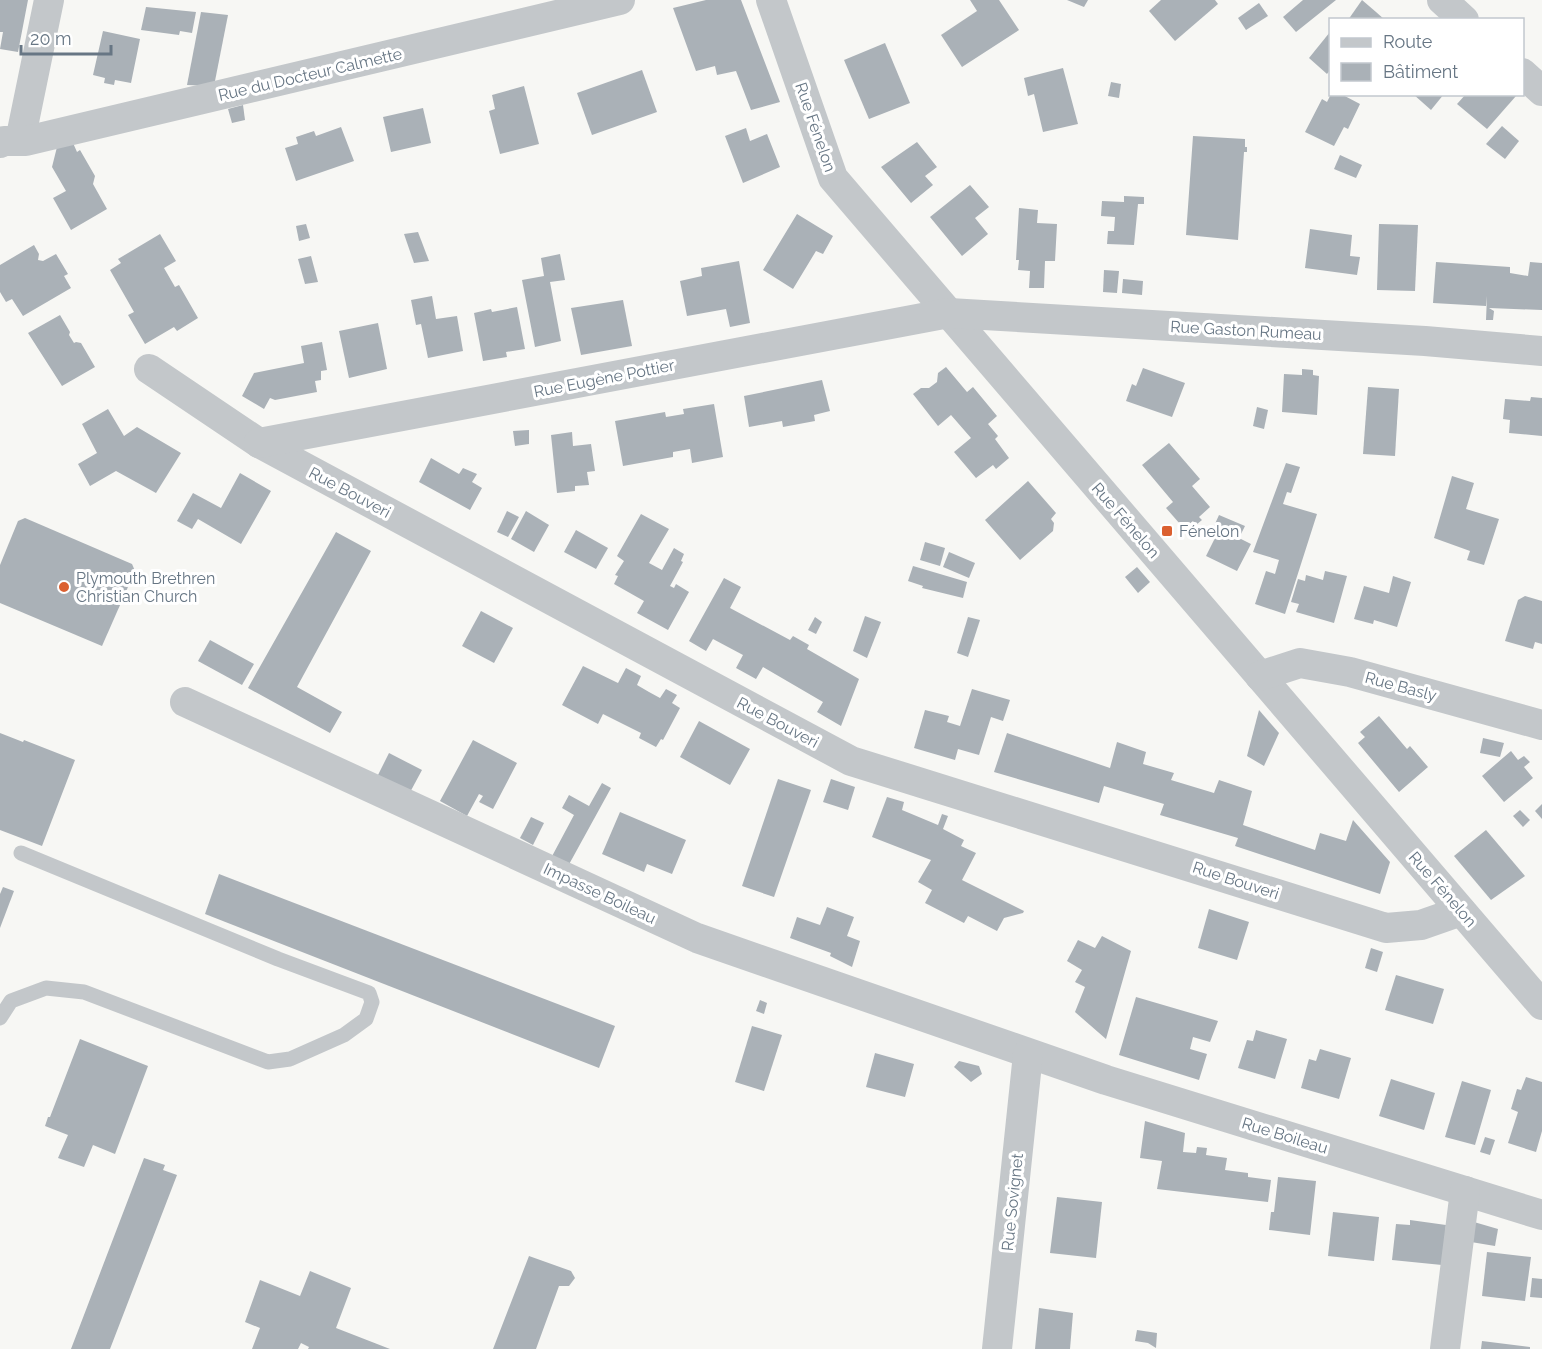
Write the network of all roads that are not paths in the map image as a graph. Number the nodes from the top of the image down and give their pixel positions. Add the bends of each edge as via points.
1 (49, 0) edge
2 (620, 0) edge
3 (1442, 0) edge
4 (774, 1) edge
5 (1462, 18) edge
6 (1524, 75) edge
7 (1542, 91) edge
8 (10, 142) edge
9 (949, 313) junction
10 (1542, 351) edge
11 (149, 369) dead end
12 (259, 443) junction
13 (1260, 676) junction
14 (185, 702) dead end
15 (1542, 725) edge
16 (21, 853) dead end
17 (1461, 911) junction
18 (1542, 1005) edge
19 (0, 1018) edge
20 (1028, 1054) junction
21 (1465, 1191) junction
22 (1542, 1215) edge
23 (997, 1349) edge
24 (1445, 1349) edge

1 - 8 street
2 - 8 street, Rue du Docteur Calmette
3 - 5 street
4 - 9 street, Rue Fénelon via 833,178
6 - 7 street
9 - 10 street, Rue Gaston Rumeau
9 - 12 street, Rue Eugène Pottier
9 - 13 street, Rue Fénelon
11 - 12 street, Rue Bouveri
12 - 17 street, Rue Bouveri via 851,761 1386,928 1421,925
13 - 15 street, Rue Basly via 1300,663 1350,672
13 - 17 street, Rue Fénelon
14 - 20 street, Impasse Boileau via 697,938
16 - 19 lane via 369,993 372,1002 366,1019 344,1035 290,1059 268,1062 84,992 46,988 11,1000
17 - 18 street, Rue Fénelon
20 - 21 street, Rue Boileau
20 - 23 street, Rue Sovignet
21 - 22 street, Rue Boileau
21 - 24 street

